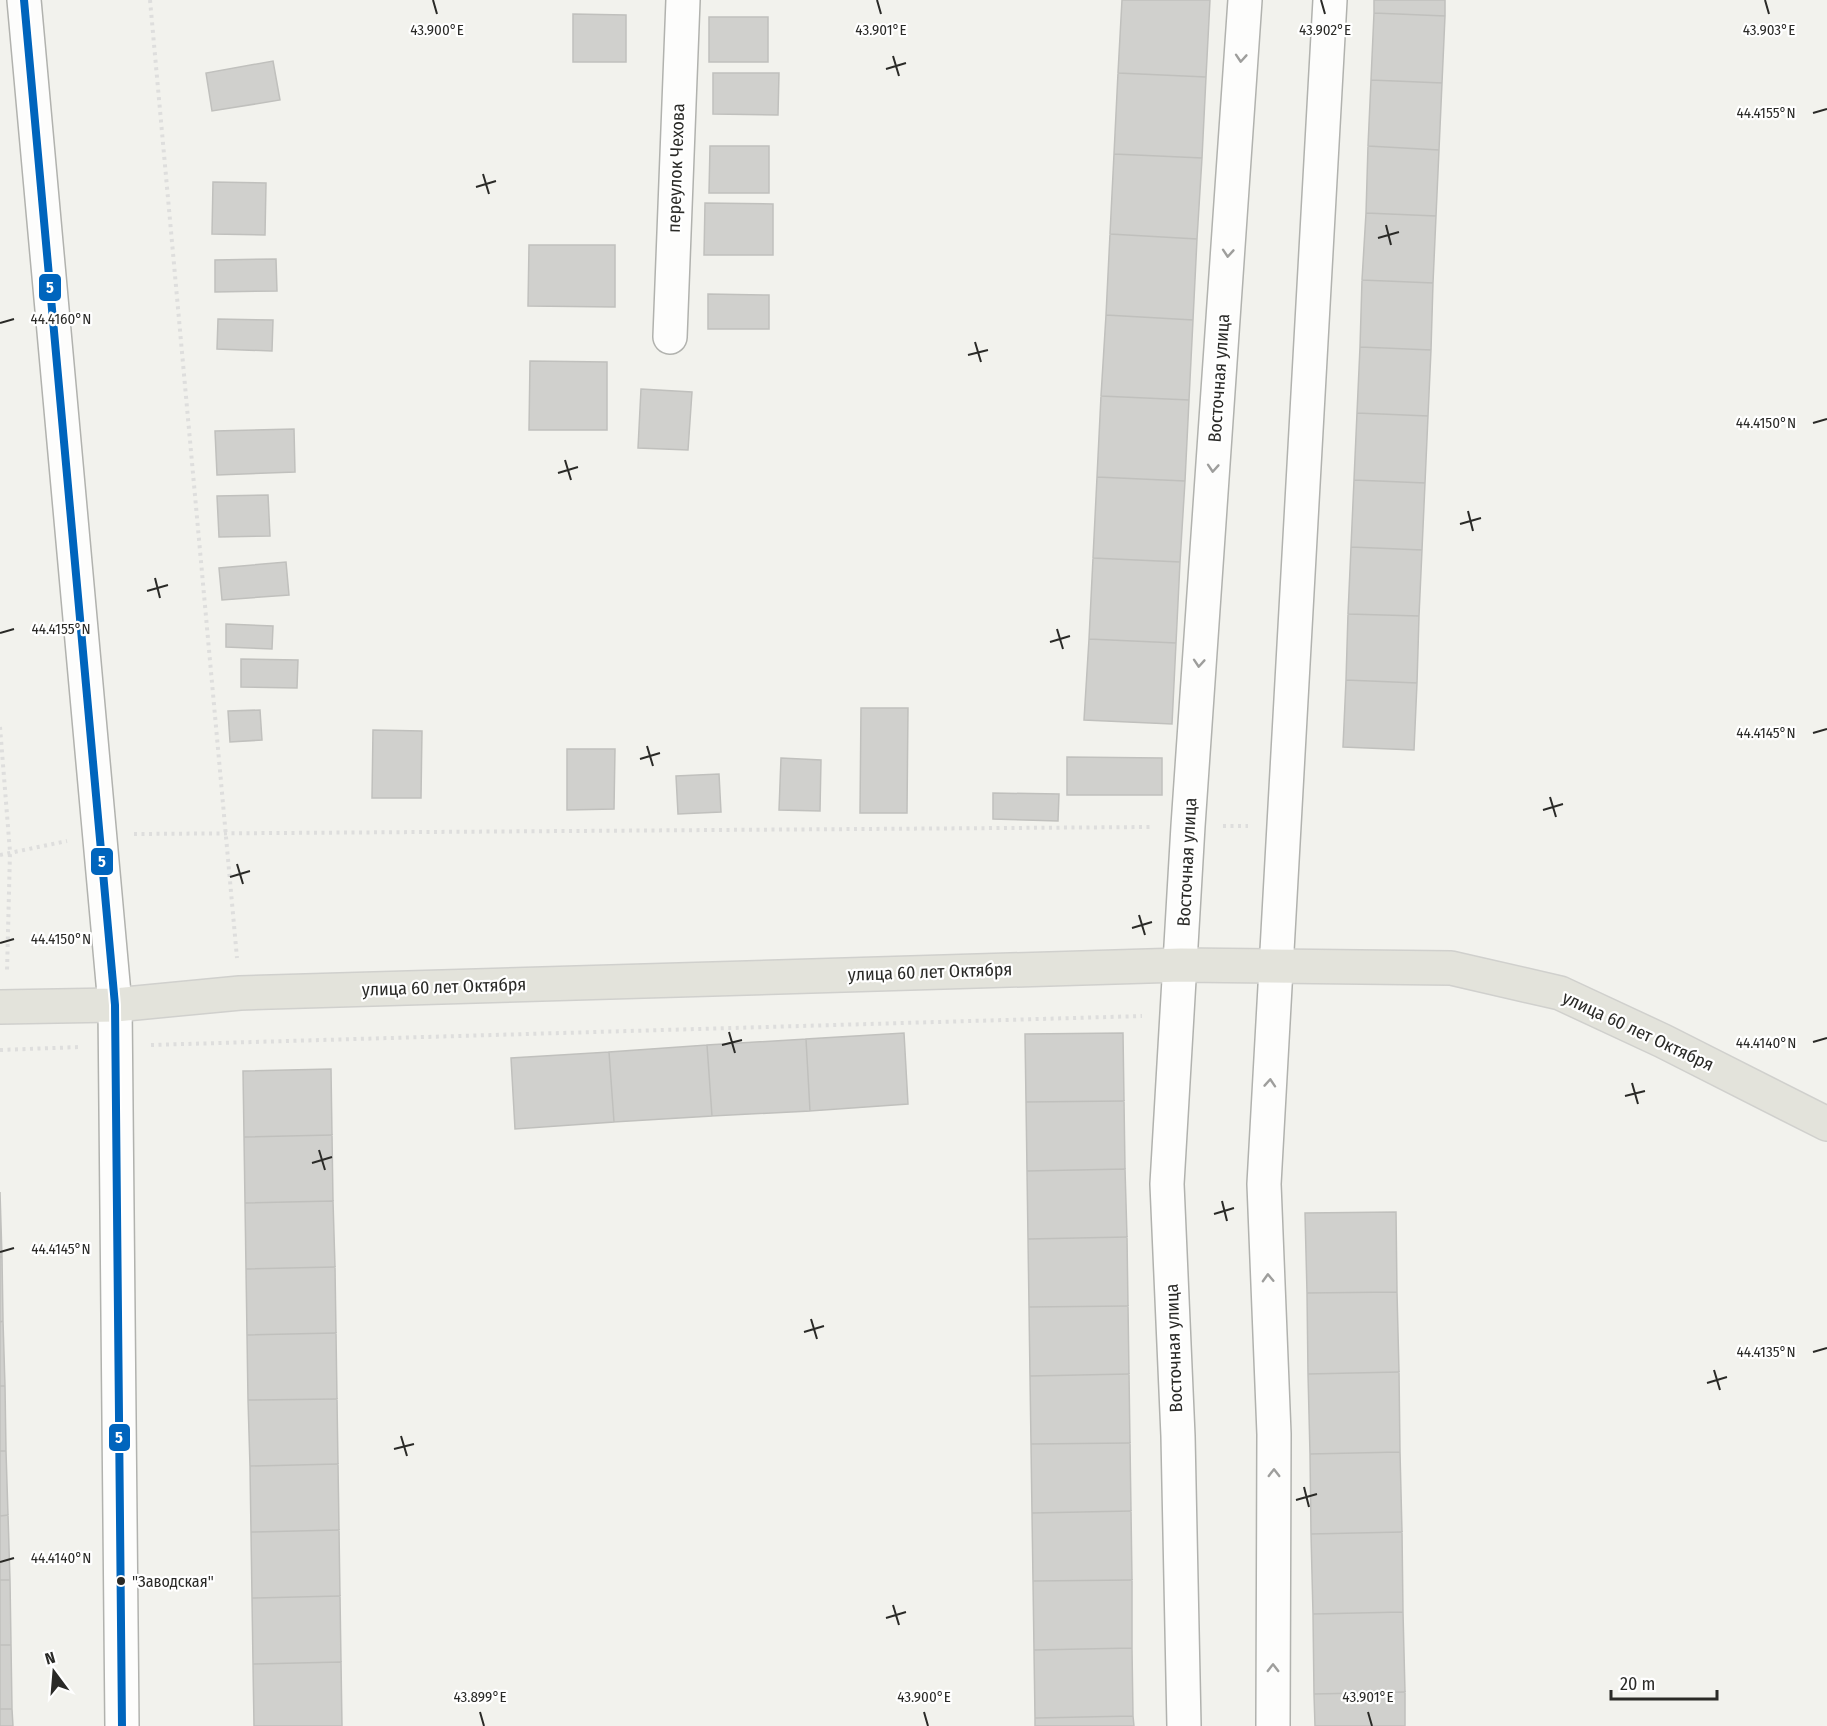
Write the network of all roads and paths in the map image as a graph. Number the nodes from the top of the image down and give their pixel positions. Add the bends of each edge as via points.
1 (24, 0) edge
2 (150, 0) edge
3 (683, 0) edge
4 (1245, 0) edge
5 (1330, 0) edge
6 (670, 337) dead end
7 (0, 727) edge
8 (1188, 826) junction
9 (1285, 826) junction
10 (226, 833) junction
11 (99, 834) junction
12 (9, 852) junction
13 (0, 855) edge
14 (1181, 965) junction
15 (1278, 966) junction
16 (240, 993) junction
17 (115, 1005) junction
18 (3, 1006) edge
19 (1178, 1014) junction
20 (115, 1046) junction
21 (0, 1050) edge
22 (1827, 1124) edge
23 (122, 1726) edge
24 (1184, 1726) edge
25 (1273, 1726) edge

1 - 11 street
2 - 10 path
3 - 6 street, переулок Чехова
4 -> 8 street, Восточная улица
5 - 9 street
7 - 12 path
8 - 9 path
8 - 10 path
8 - 14 street, Восточная улица
9 - 15 street
10 - 11 path
10 - 16 path
11 - 12 path
11 - 17 street
12 - 13 path
12 - 18 path
14 - 15 main road, улица 60 лет Октября
14 - 16 main road, улица 60 лет Октября
14 - 19 street, Восточная улица
15 - 22 main road, улица 60 лет Октября via 1450,968 1560,993
25 -> 15 street via 1274,1434 1264,1184
16 - 17 main road, улица 60 лет Октября
17 - 18 main road, улица 60 лет Октября
17 - 20 street
19 - 20 path
19 - 24 street, Восточная улица via 1167,1184 1178,1436
20 - 21 path
20 - 23 street

